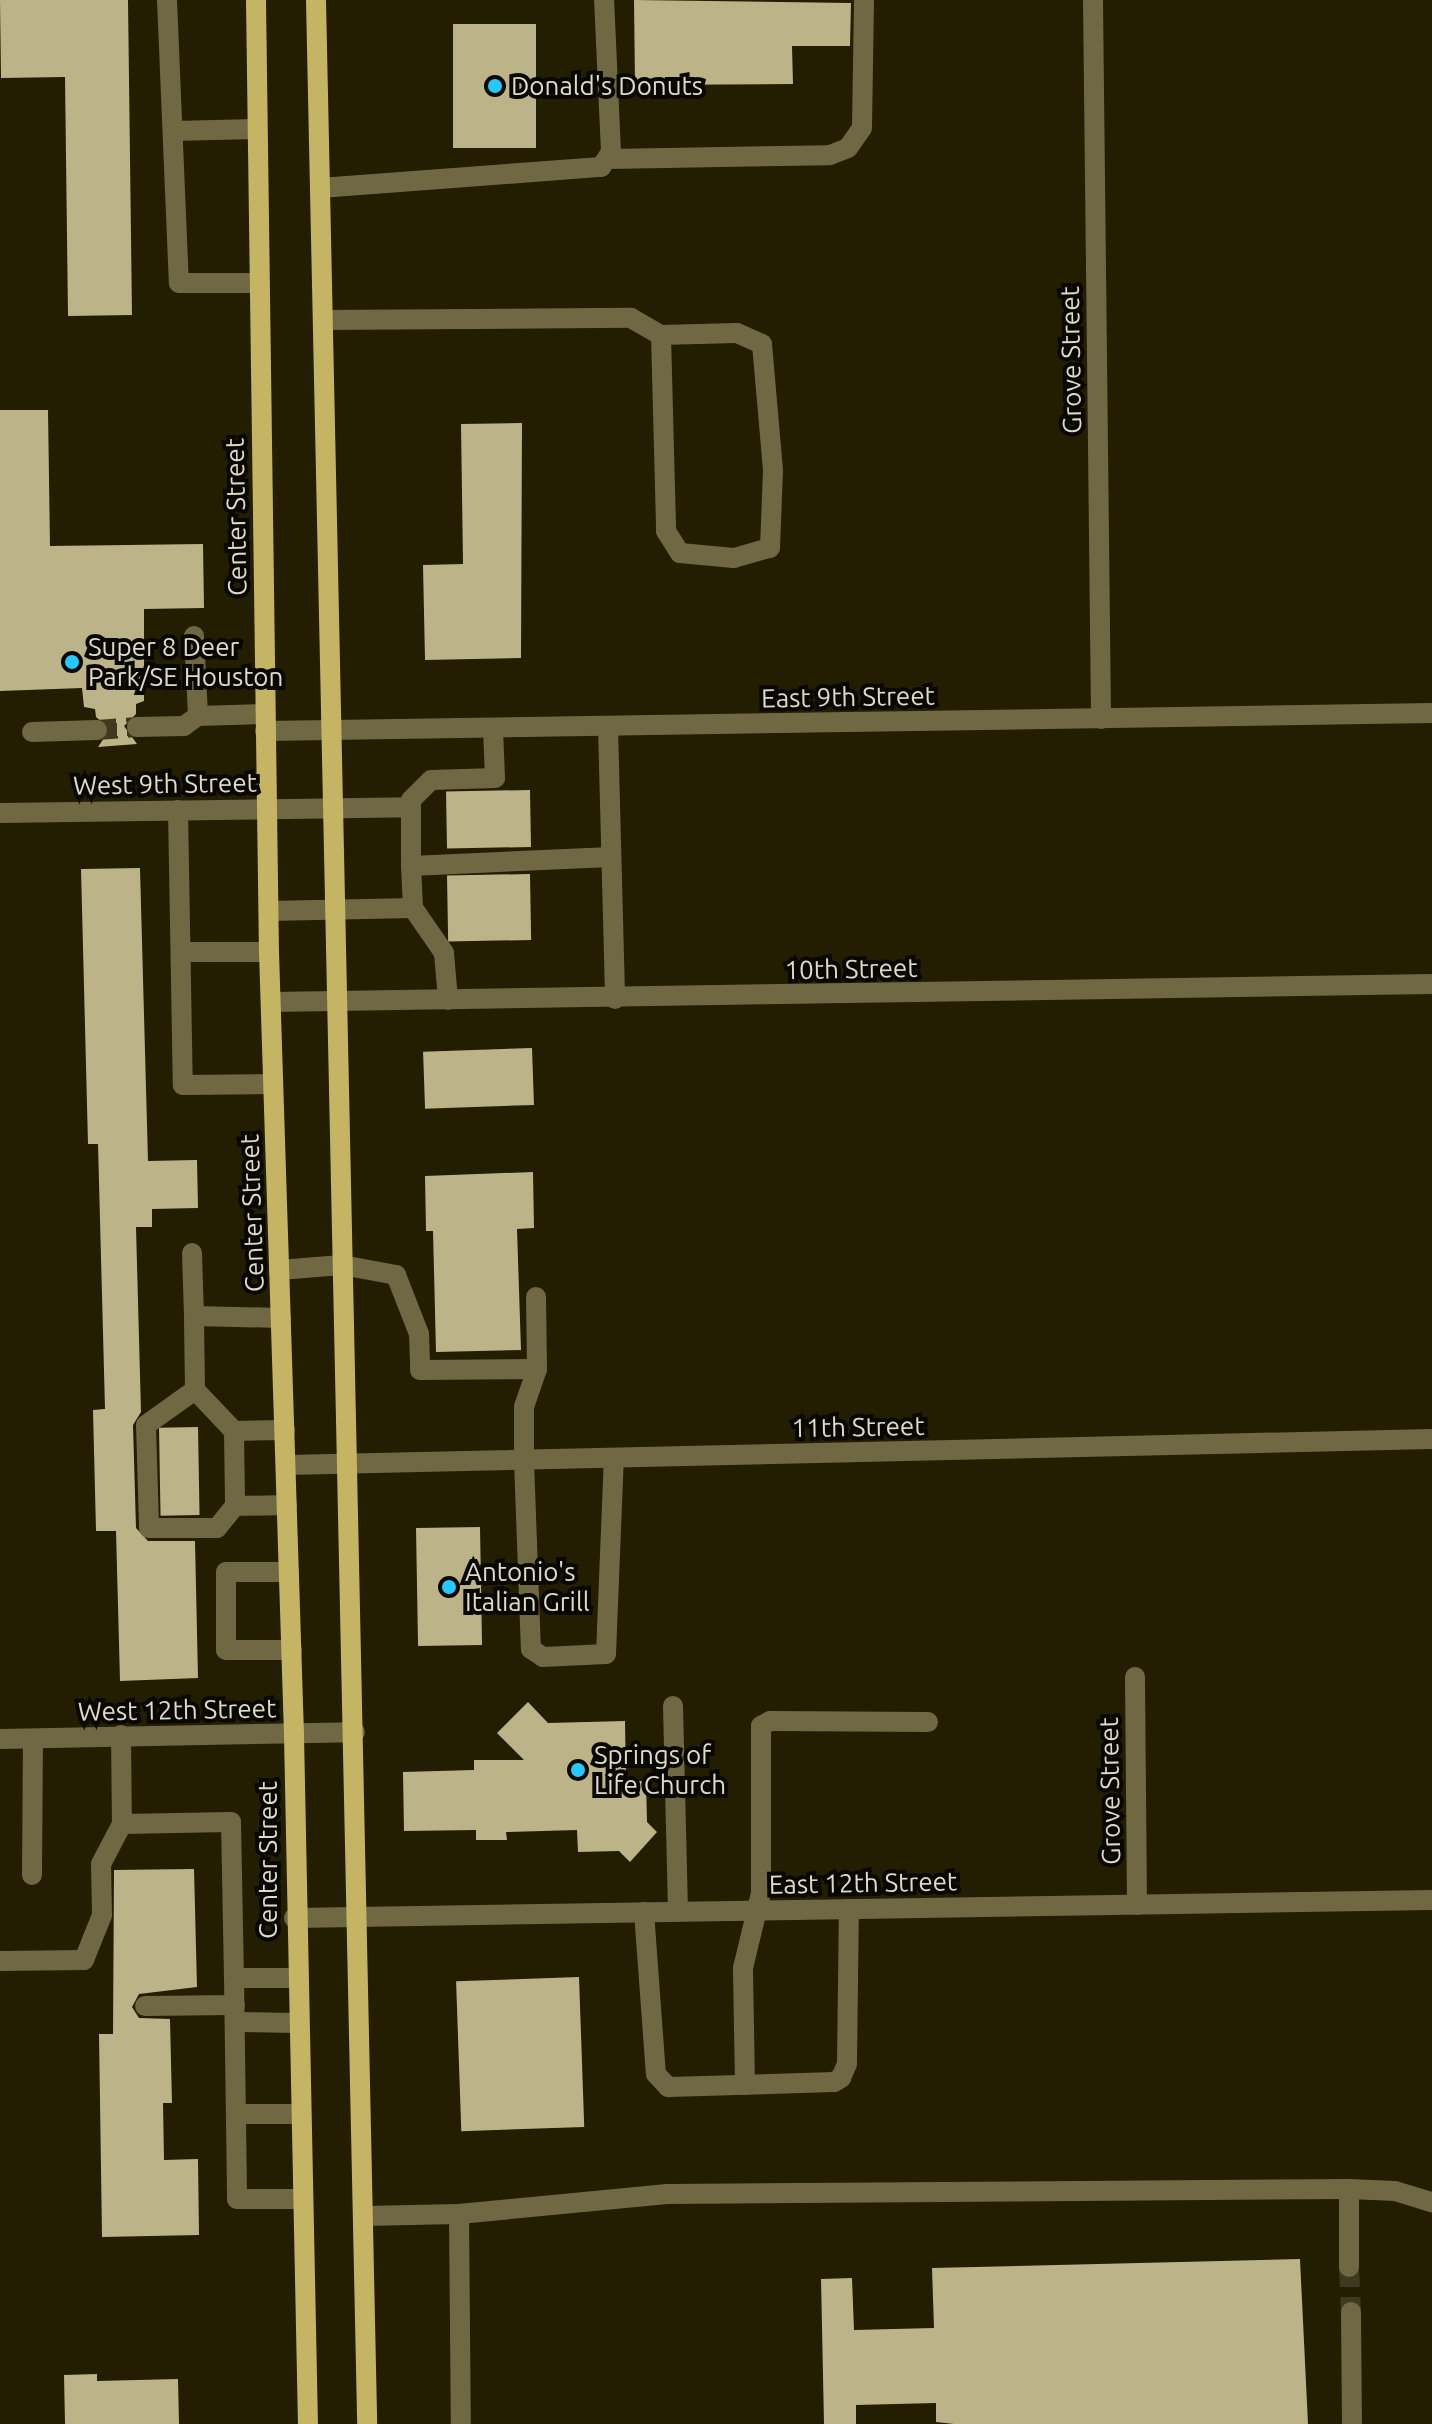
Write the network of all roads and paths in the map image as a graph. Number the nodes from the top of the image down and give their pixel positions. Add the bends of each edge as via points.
1 (167, 0) edge
2 (256, 0) edge
3 (316, 0) edge
4 (604, 0) edge
5 (864, 0) edge
6 (1093, 0) edge
7 (257, 129) junction
8 (173, 131) junction
9 (609, 159) junction
10 (320, 188) junction
11 (259, 283) junction
12 (323, 320) junction
13 (661, 335) junction
14 (194, 636) dead end
15 (1432, 713) edge
16 (198, 716) junction
17 (1101, 719) junction
18 (265, 723) junction
19 (137, 727) tunnel mouth
20 (608, 727) junction
21 (493, 728) junction
22 (97, 730) tunnel mouth
23 (330, 730) junction
24 (32, 732) dead end
25 (411, 807) junction
26 (267, 808) junction
27 (331, 808) junction
28 (178, 810) junction
29 (0, 813) edge
30 (611, 857) junction
31 (411, 866) junction
32 (413, 908) junction
33 (333, 910) junction
34 (269, 911) junction
35 (181, 952) junction
36 (269, 952) junction
37 (1432, 984) edge
38 (615, 999) junction
39 (448, 1000) junction
40 (271, 1002) junction
41 (335, 1002) junction
42 (273, 1084) junction
43 (192, 1253) dead end
44 (342, 1265) junction
45 (279, 1270) junction
46 (536, 1297) dead end
47 (194, 1316) junction
48 (281, 1318) junction
49 (537, 1369) junction
50 (195, 1390) junction
51 (285, 1430) junction
52 (234, 1431) junction
53 (1432, 1439) edge
54 (614, 1459) junction
55 (524, 1461) junction
56 (348, 1464) junction
57 (286, 1465) junction
58 (287, 1505) junction
59 (235, 1506) junction
60 (289, 1572) junction
61 (292, 1650) junction
62 (1135, 1677) dead end
63 (673, 1706) dead end
64 (928, 1722) dead end
65 (355, 1732) junction
66 (121, 1735) junction
67 (294, 1735) junction
68 (0, 1739) edge
69 (33, 1739) junction
70 (122, 1824) junction
71 (32, 1875) dead end
72 (1432, 1900) edge
73 (1137, 1905) junction
74 (849, 1909) junction
75 (752, 1911) junction
76 (644, 1912) junction
77 (678, 1912) junction
78 (359, 1917) junction
79 (294, 1918) junction
80 (0, 1961) edge
81 (234, 1978) junction
82 (295, 1978) junction
83 (145, 2006) dead end
84 (235, 2014) junction
85 (297, 2023) junction
86 (745, 2085) junction
87 (236, 2114) junction
88 (299, 2114) junction
89 (1349, 2189) junction
90 (302, 2199) junction
91 (1432, 2202) edge
92 (459, 2214) junction
93 (364, 2216) junction
94 (1349, 2267) tunnel mouth
95 (1351, 2312) tunnel mouth
96 (308, 2424) edge
97 (367, 2424) edge
98 (461, 2424) edge
99 (1352, 2424) edge

1 - 8 street
2 - 7 main road, Center Street
3 - 10 main road
4 - 9 street
5 - 9 street via 862,128 848,148 830,155
6 - 17 street, Grove Street
7 - 8 street
7 - 11 main road, Center Street
8 - 11 street via 179,283
9 - 10 street via 601,167
10 - 12 main road
11 - 18 main road, Center Street
12 - 13 street via 586,315 631,318
12 - 23 main road
13 - 13 street via 666,531 680,553 734,558 770,548 773,470 762,344 737,333
14 - 16 street
15 - 17 street, East 9th Street
16 - 18 street, East 9th Street
16 - 19 street, East 9th Street via 184,726
17 - 20 street, East 9th Street
18 - 23 street, East 9th Street
18 - 26 main road, Center Street
20 - 21 street, East 9th Street
20 - 30 street
21 - 23 street, East 9th Street
21 - 25 street via 495,778 431,780
22 - 24 street
23 - 27 main road
25 - 27 street, West 9th Street
25 - 31 street
26 - 27 street, West 9th Street
26 - 28 street, West 9th Street
26 - 34 main road, Center Street
27 - 33 main road
28 - 29 street, West 9th Street
28 - 35 street
30 - 31 street
30 - 38 street
31 - 32 street
32 - 33 street
32 - 39 street via 444,953
33 - 34 street
33 - 41 main road
34 - 36 main road, Center Street
35 - 36 street
35 - 42 street via 183,1085
36 - 40 main road, Center Street
37 - 38 street, 10th Street
38 - 39 street, 10th Street
39 - 41 street, 10th Street
40 - 41 street, 10th Street
40 - 42 main road, Center Street
41 - 44 main road
42 - 45 main road, Center Street
43 - 47 street
44 - 45 street
44 - 49 street via 396,1275 419,1334 420,1370
44 - 56 main road
45 - 48 main road, Center Street
46 - 49 street
47 - 48 street
47 - 50 street
48 - 51 main road, Center Street
49 - 55 street via 524,1407
50 - 52 street
50 - 59 street via 146,1425 149,1528 217,1528
51 - 52 street
51 - 57 main road, Center Street
52 - 59 street
53 - 54 street, 11th Street
54 - 55 street, 11th Street
54 - 55 street via 606,1654 543,1657 531,1649
55 - 56 street, 11th Street
56 - 57 street, 11th Street
56 - 65 main road
57 - 58 main road, Center Street
58 - 59 street
58 - 60 main road, Center Street
60 - 61 main road, Center Street
60 - 61 street via 226,1572 226,1650
61 - 67 main road, Center Street
62 - 73 street, Grove Street
63 - 77 street
64 - 75 street via 770,1721 761,1726 762,1875
65 - 67 street, West 12th Street
65 - 78 main road
66 - 67 street, West 12th Street
66 - 69 street, West 12th Street
66 - 70 street
67 - 79 main road, Center Street
68 - 69 street, West 12th Street
69 - 71 street
70 - 80 street via 101,1864 102,1915 84,1960
70 - 81 street via 231,1822
72 - 73 street, East 12th Street
73 - 74 street, East 12th Street
74 - 75 street, East 12th Street
74 - 86 street via 845,2073 834,2082
75 - 77 street, East 12th Street
75 - 86 street via 743,1968
76 - 77 street, East 12th Street
76 - 78 street, East 12th Street
76 - 86 street via 660,2081 668,2087
78 - 79 street, East 12th Street
78 - 93 main road
79 - 82 main road, Center Street
81 - 82 street
81 - 84 street
82 - 85 main road, Center Street
83 - 84 street
84 - 85 street
84 - 87 street
85 - 88 main road, Center Street
87 - 88 street
87 - 90 street via 237,2199
88 - 90 main road, Center Street
89 - 91 street via 1395,2191
89 - 92 street via 667,2194
89 - 94 street
90 - 96 main road, Center Street
92 - 93 street
92 - 98 street
93 - 97 main road
95 - 99 street

